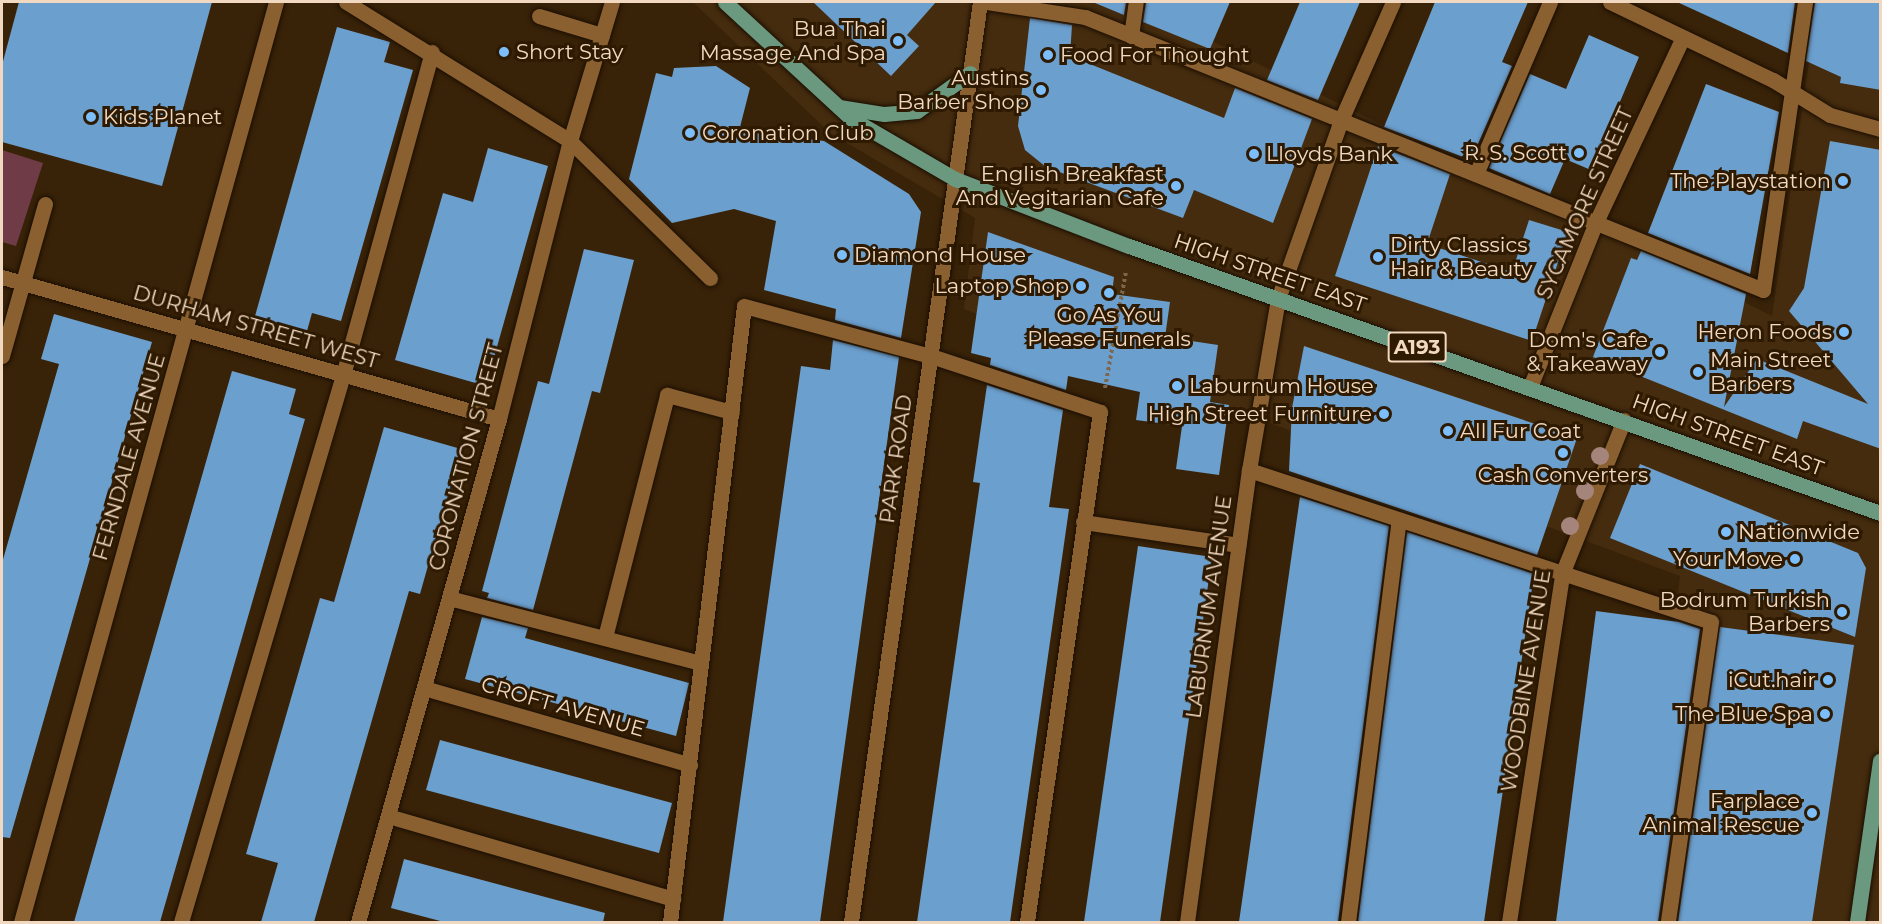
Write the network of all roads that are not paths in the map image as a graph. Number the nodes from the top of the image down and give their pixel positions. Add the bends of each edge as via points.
1 (276, 2) edge
2 (346, 2) edge
3 (612, 2) edge
4 (725, 2) edge
5 (980, 2) edge
6 (986, 2) edge
7 (1136, 2) edge
8 (1393, 2) edge
9 (1550, 2) edge
10 (1610, 2) edge
11 (1805, 2) edge
12 (539, 16) dead end
13 (602, 36) junction
14 (1131, 36) junction
15 (1683, 37) junction
16 (432, 52) junction
17 (970, 73) junction
18 (1794, 92) junction
19 (836, 106) junction
20 (1341, 120) junction
21 (1881, 129) edge
22 (570, 141) junction
23 (1476, 174) junction
24 (955, 179) junction
25 (45, 204) dead end
26 (1596, 222) junction
27 (2, 277) edge
28 (710, 278) dead end
29 (22, 283) junction
30 (1278, 298) junction
31 (186, 327) junction
32 (2, 356) edge
33 (931, 356) junction
34 (343, 375) junction
35 (1530, 387) junction
36 (732, 412) junction
37 (499, 419) junction
38 (1624, 420) junction
39 (1249, 470) junction
40 (1881, 513) edge
41 (1399, 521) junction
42 (1083, 522) junction
43 (1238, 545) junction
44 (1562, 574) junction
45 (449, 598) junction
46 (605, 637) junction
47 (700, 663) junction
48 (424, 688) junction
49 (1881, 761) edge
50 (690, 765) junction
51 (388, 816) junction
52 (673, 899) junction
53 (21, 922) edge
54 (181, 922) edge
55 (358, 922) edge
56 (670, 922) edge
57 (851, 922) edge
58 (1027, 922) edge
59 (1187, 922) edge
60 (1348, 922) edge
61 (1509, 922) edge
62 (1668, 922) edge
63 (1857, 922) edge

1 - 31 street, FERNDALE AVENUE
2 - 16 street
3 - 13 street, CORONATION STREET
4 - 19 main road, HIGH STREET EAST / A193
5 - 17 street, PARK ROAD
6 - 14 street via 1086,17
7 - 14 street
8 - 20 street, LABURNUM AVENUE
9 - 23 street
10 - 15 street
11 - 18 street
12 - 13 street
13 - 22 street, CORONATION STREET
14 - 20 street
15 - 18 street
15 - 26 street, SYCAMORE STREET
16 - 22 street
16 - 34 street
17 - 19 main road via 917,111 884,114
17 - 24 street, PARK ROAD
18 - 21 street via 1830,116
18 - 26 street via 1763,290
19 - 24 main road, HIGH STREET EAST / A193 via 898,148
20 - 23 street
20 - 30 street, LABURNUM AVENUE
22 - 28 street
22 - 37 street, CORONATION STREET
23 - 26 street
24 - 30 main road, HIGH STREET EAST / A193
24 - 33 street, PARK ROAD
25 - 29 street
26 - 35 street, SYCAMORE STREET
27 - 29 street, DURHAM STREET WEST
29 - 31 street, DURHAM STREET WEST
29 - 32 street
30 - 35 main road, HIGH STREET EAST / A193
30 - 39 street, LABURNUM AVENUE
31 - 34 street, DURHAM STREET WEST
31 - 53 street, FERNDALE AVENUE
33 - 36 street via 744,306
33 - 42 street via 1100,412
33 - 57 street, PARK ROAD
34 - 37 street, DURHAM STREET WEST
34 - 54 street
35 - 38 main road, HIGH STREET EAST / A193
36 - 46 street via 667,395
36 - 47 street
37 - 45 street, CORONATION STREET
38 - 40 main road, HIGH STREET EAST / A193
38 - 44 street, WOODBINE AVENUE
39 - 41 street
39 - 43 street, LABURNUM AVENUE
41 - 44 street
41 - 60 street
42 - 43 street
42 - 58 street
43 - 59 street, LABURNUM AVENUE
44 - 61 street, WOODBINE AVENUE
44 - 62 street via 1711,622
45 - 46 street
45 - 48 street, CORONATION STREET
46 - 47 street
47 - 50 street
48 - 50 street, CROFT AVENUE
48 - 51 street, CORONATION STREET
49 - 63 main road
50 - 52 street
51 - 52 street
51 - 55 street, CORONATION STREET
52 - 56 street

